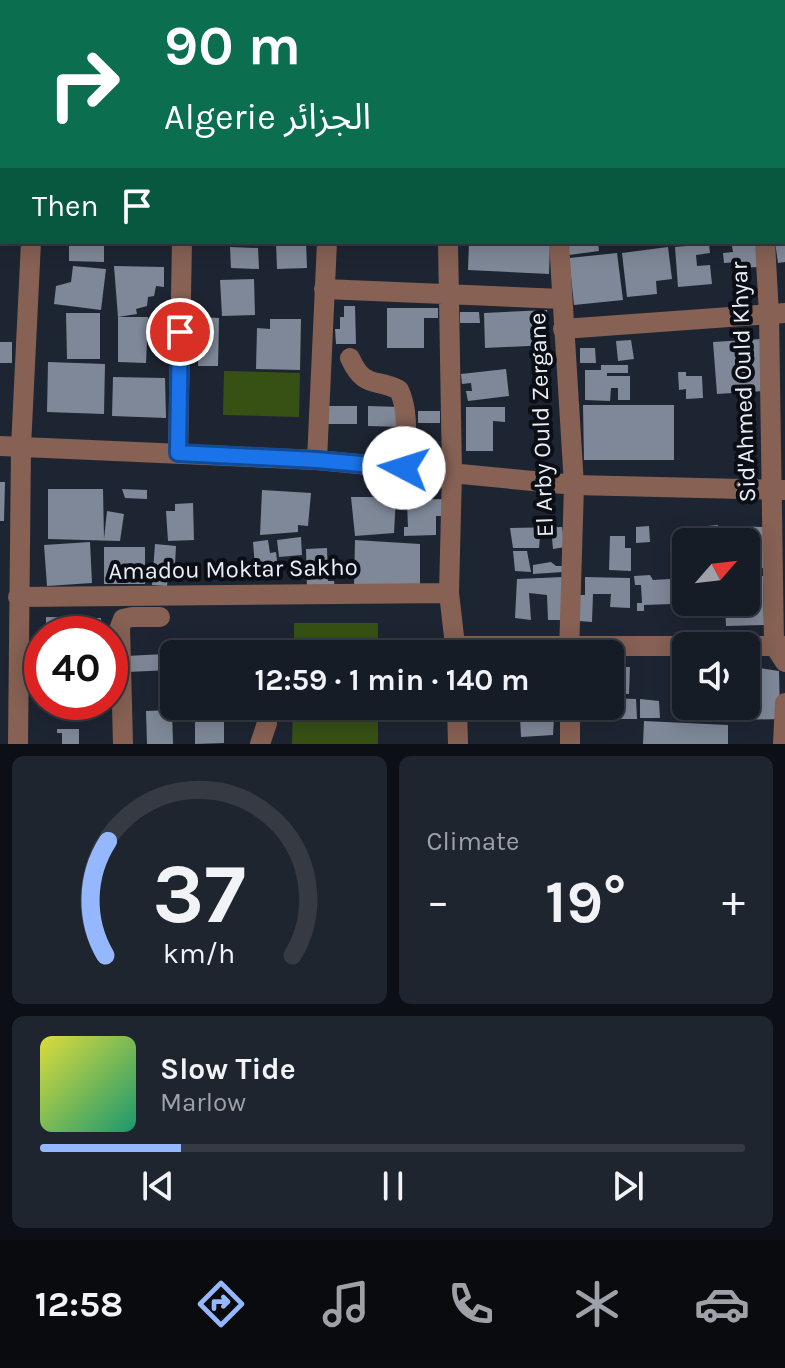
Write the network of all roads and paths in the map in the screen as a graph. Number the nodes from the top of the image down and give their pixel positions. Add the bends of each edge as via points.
1 (31, 244) edge
2 (182, 244) edge
3 (327, 244) edge
4 (448, 244) edge
5 (559, 244) edge
6 (765, 244) edge
7 (324, 289) junction
8 (448, 292) junction
9 (562, 299) junction
10 (777, 314) edge
11 (563, 329) junction
12 (350, 358) dead end
13 (0, 446) edge
14 (21, 447) junction
15 (178, 453) junction
16 (317, 460) junction
17 (404, 468) junction
18 (452, 472) junction
19 (574, 485) junction
20 (779, 490) edge
21 (9, 573) edge
22 (449, 593) junction
23 (18, 597) junction
24 (160, 617) dead end
25 (455, 640) edge
26 (569, 640) edge
27 (624, 650) edge
28 (781, 651) edge
29 (10, 702) edge
30 (785, 703) edge
31 (457, 720) edge
32 (570, 720) edge
33 (267, 723) dead end
34 (18, 744) edge
35 (123, 744) edge
36 (260, 744) edge
37 (458, 744) edge
38 (570, 744) edge
39 (783, 744) edge

1 - 14 street
2 - 15 street
3 - 7 street
4 - 8 street
5 - 9 street, El Arby Ould Zergane
6 - 10 street, Sid'Ahmed Ould Khyar
7 - 8 street
7 - 16 street
8 - 9 street
8 - 18 street
9 - 11 street, El Arby Ould Zergane
10 - 11 street
10 - 20 street, Sid'Ahmed Ould Khyar
11 - 19 street, El Arby Ould Zergane
12 - 17 street via 364,380 399,390 404,401
13 - 14 street
14 - 15 street
14 - 21 street
15 - 16 street
16 - 17 street
17 - 18 street
18 - 19 street
18 - 22 street
19 - 20 street
19 - 26 street, El Arby Ould Zergane
20 - 28 street, Sid'Ahmed Ould Khyar
21 - 23 street
22 - 23 street, Amadou Moktar Sakho
22 - 25 street
23 - 29 street
24 - 35 street via 123,619 120,627
27 - 28 street
29 - 34 street
30 - 39 street
31 - 37 street
32 - 38 street
33 - 36 street

